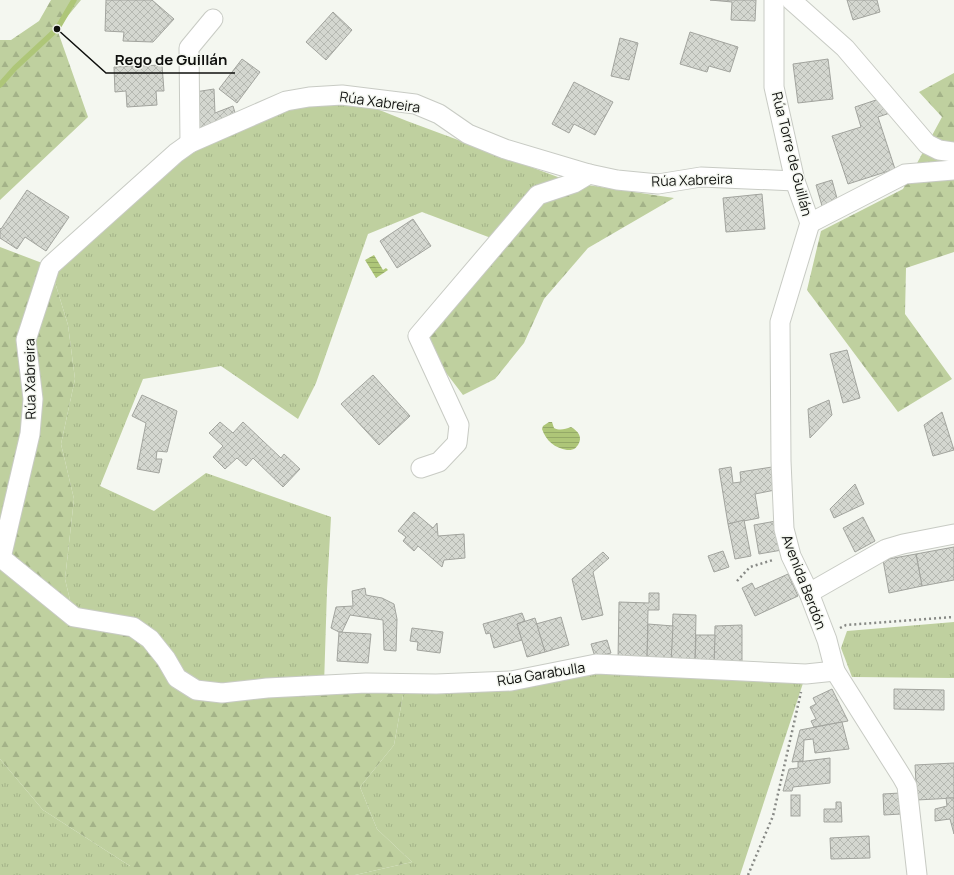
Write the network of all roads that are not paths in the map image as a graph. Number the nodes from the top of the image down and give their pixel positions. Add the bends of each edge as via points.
1 (774, 0) edge
2 (791, 0) edge
3 (213, 19) dead end
4 (190, 143) junction
5 (954, 152) edge
6 (954, 170) edge
7 (589, 174) junction
8 (795, 180) junction
9 (810, 223) junction
10 (421, 468) dead end
11 (954, 534) edge
12 (0, 557) edge
13 (809, 593) junction
14 (835, 671) junction
15 (917, 875) edge

1 - 8 street, Rúa Torre de Guillán via 774,87
2 - 5 street via 845,48 927,144 939,150
3 - 4 street via 189,48
4 - 7 street, Rúa Xabreira via 286,101 342,95 416,104 439,114 468,134 505,149
4 - 12 street, Rúa Xabreira via 50,266 26,340 33,399 30,434
6 - 9 street, Rúa Torre de Guillán via 905,174
7 - 8 street, Rúa Xabreira via 658,184 701,177
7 - 10 street via 574,183 538,195 418,336 459,425 457,443 439,462
8 - 9 street, Rúa Torre de Guillán
9 - 13 street, Avenida Berdón via 780,322 784,529 791,556
11 - 13 street via 886,549
12 - 14 street, Rúa Garabulla via 74,617 133,627 150,639 177,678 196,690 222,693 366,683 511,681 596,664 806,674
13 - 14 street, Avenida Berdón via 827,640
14 - 15 street, Avenida Berdón via 907,786

